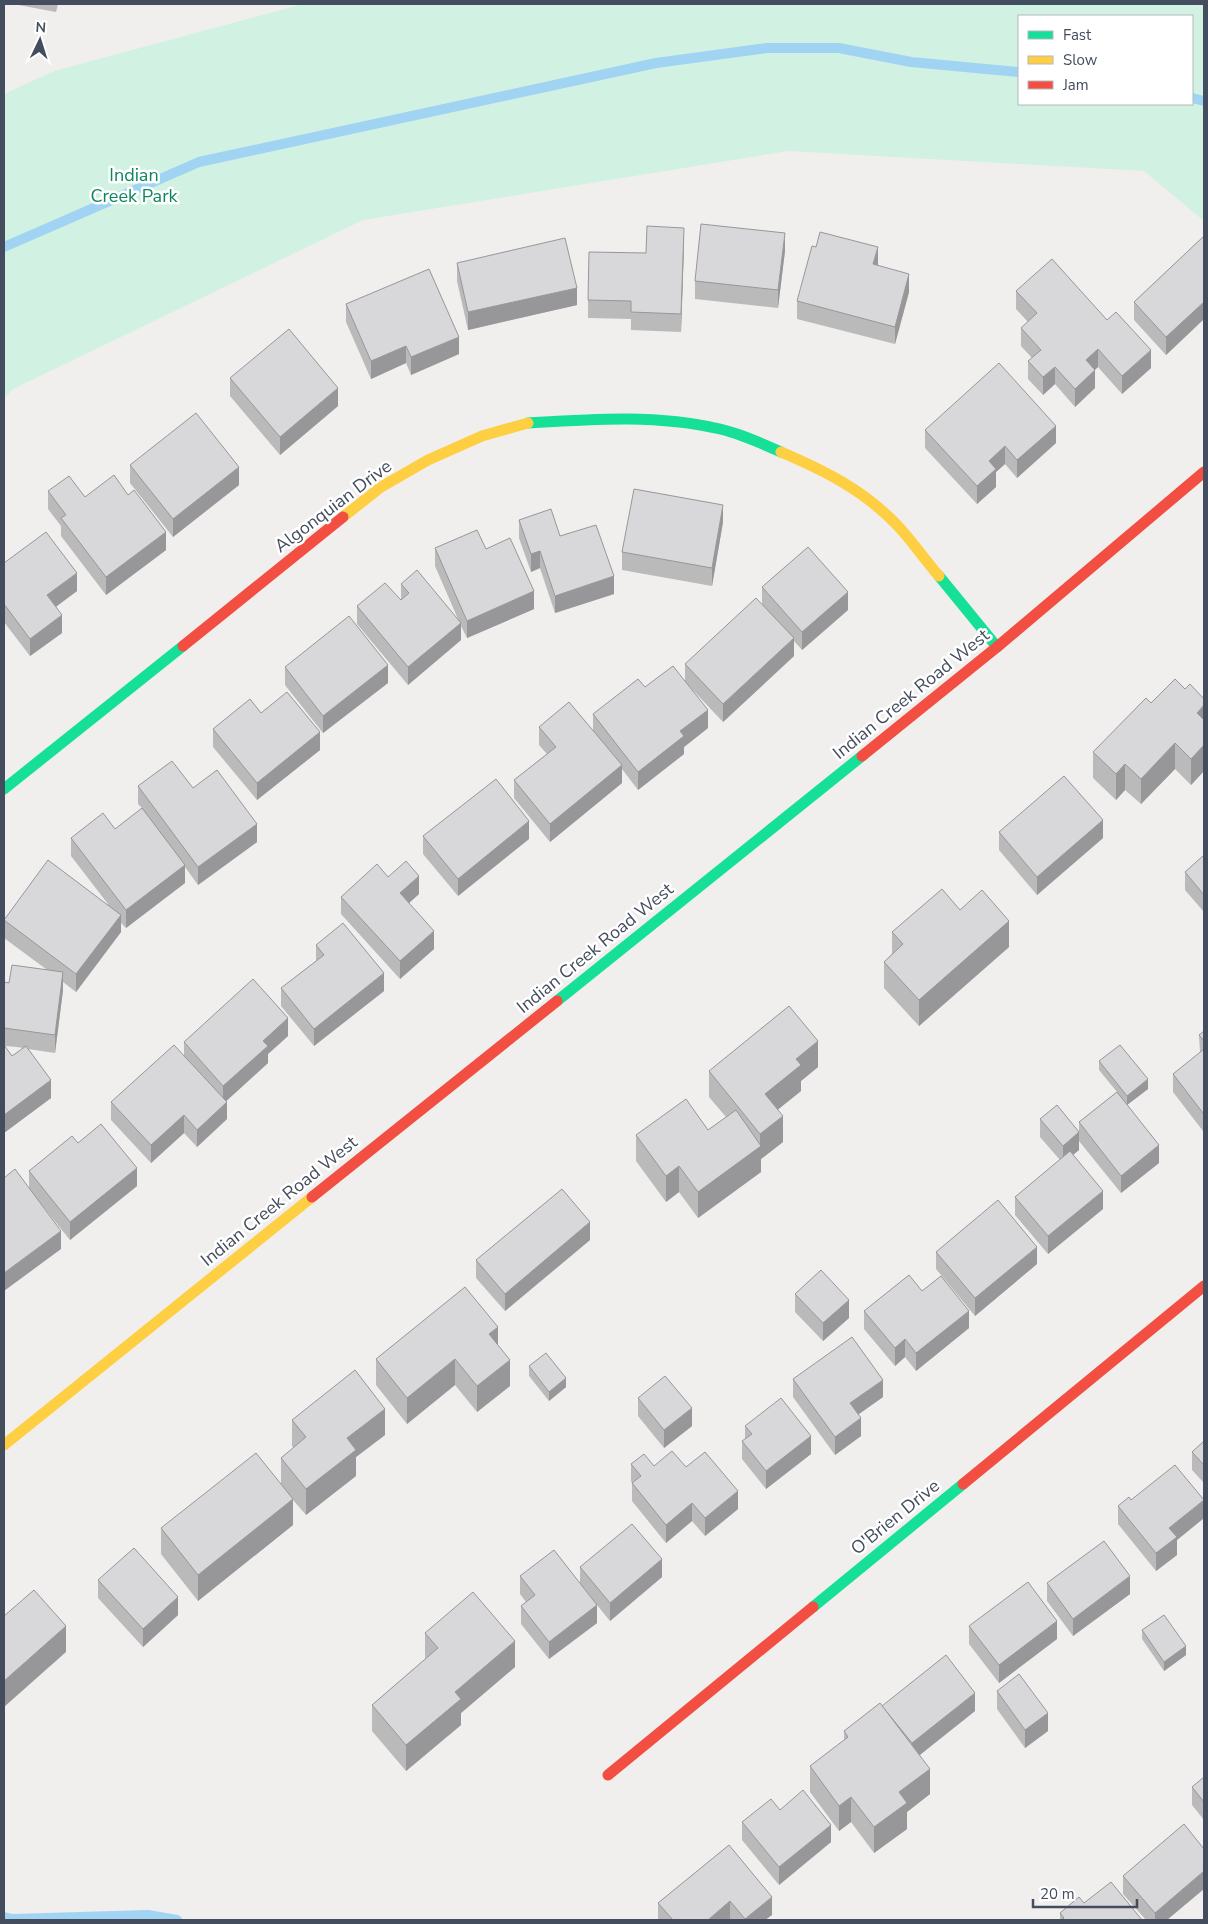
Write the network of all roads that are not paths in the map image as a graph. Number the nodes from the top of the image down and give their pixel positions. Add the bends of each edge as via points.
1 (1204, 472) edge
2 (997, 647) junction
3 (4, 790) edge
4 (1204, 1286) edge
5 (4, 1445) edge
6 (608, 1776) dead end

1 - 2 street, Indian Creek Road West
2 - 3 street, Algonquian Drive via 895,523 844,482 816,467 751,439 720,429 688,424 637,419 528,423 482,436 428,460 381,488
2 - 5 street, Indian Creek Road West
4 - 6 street, O'Brien Drive

